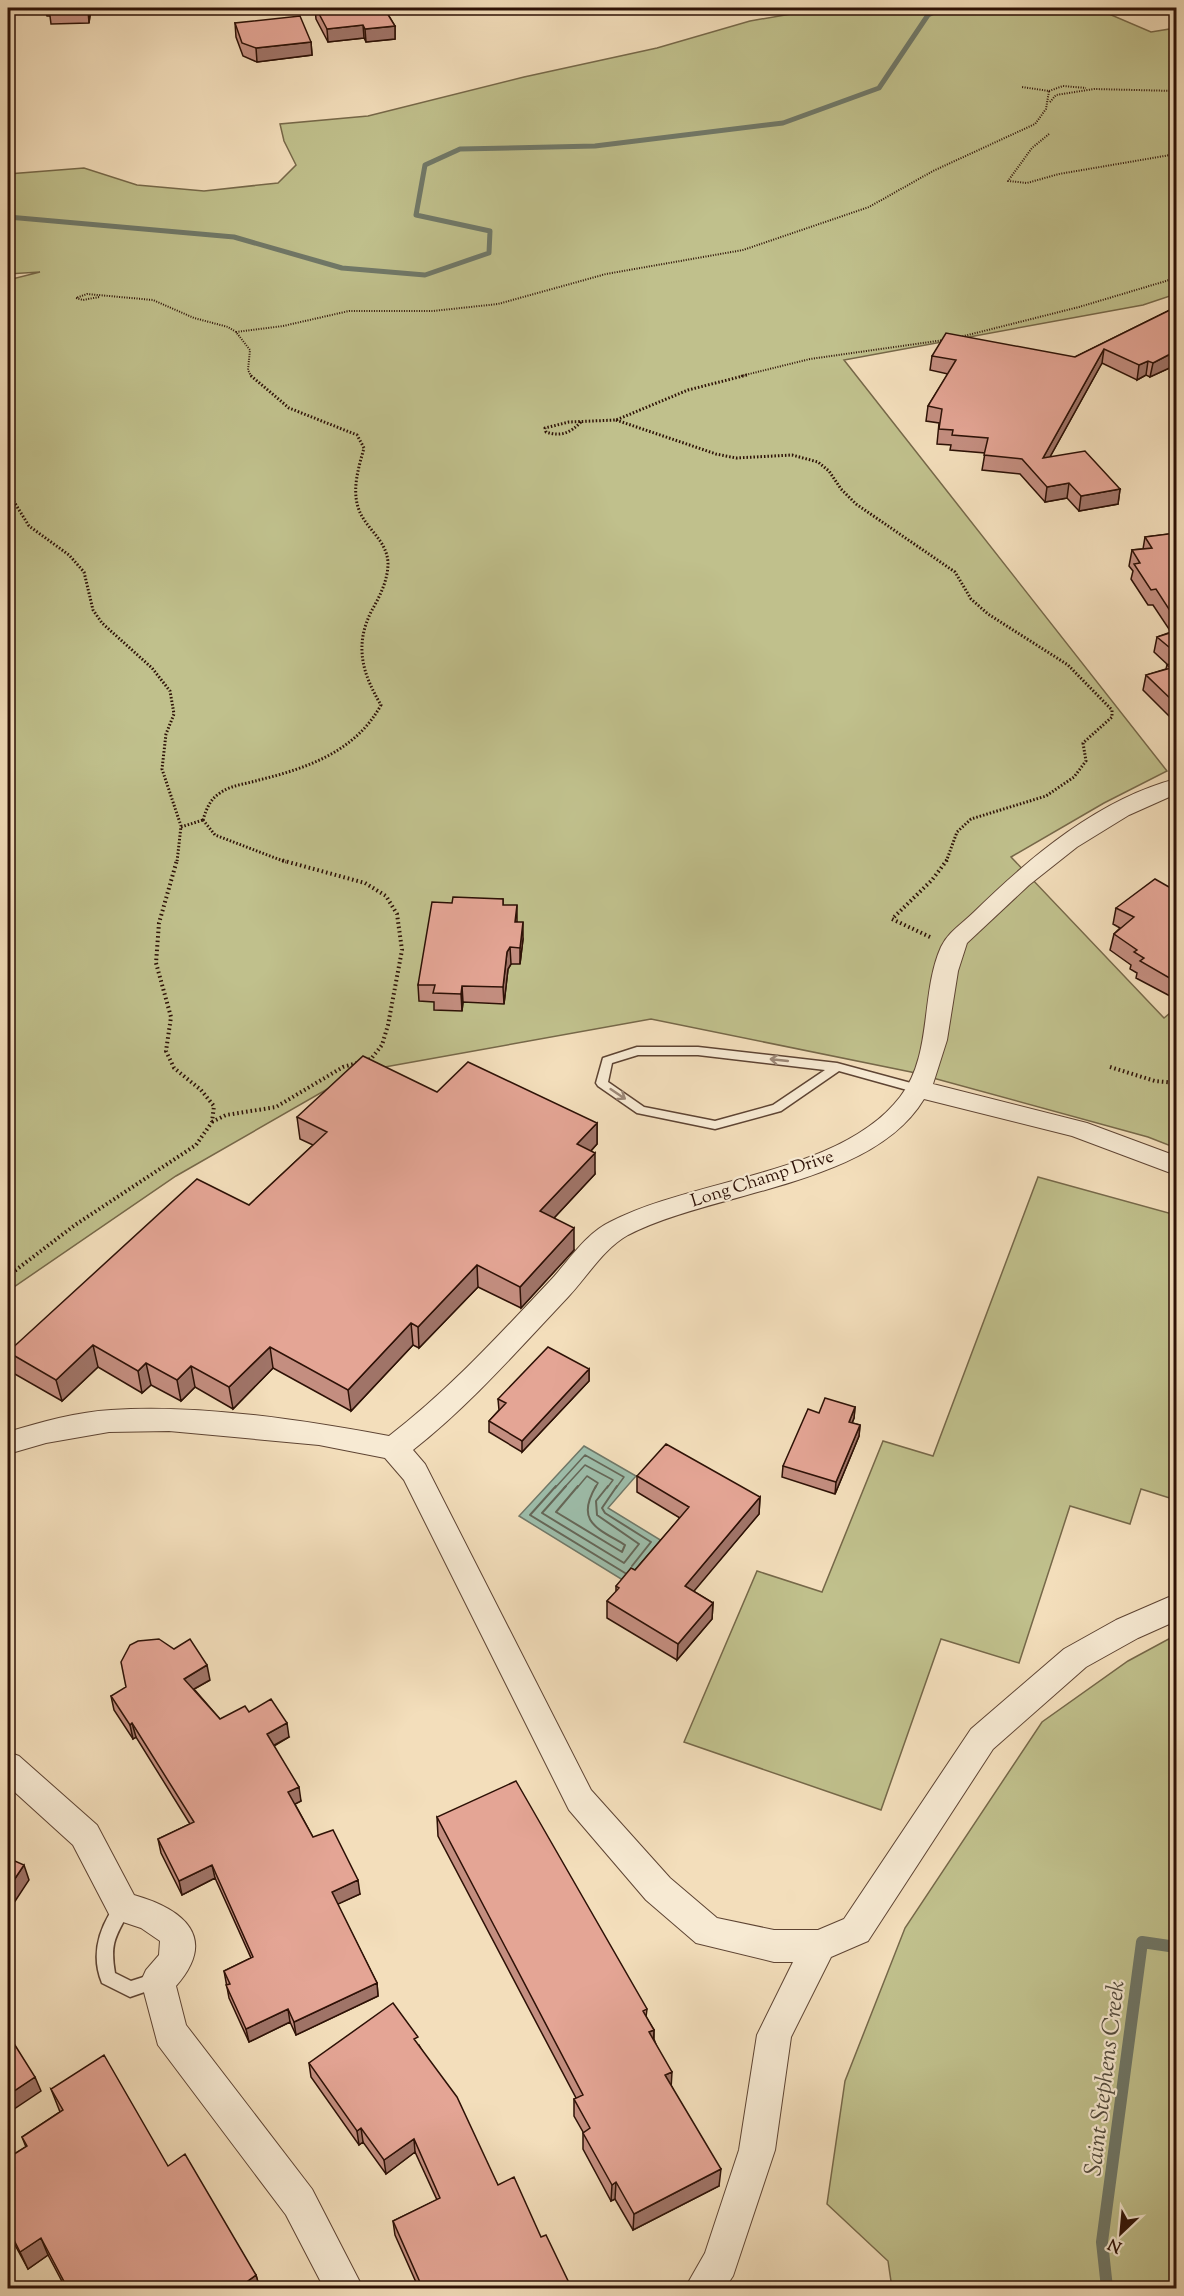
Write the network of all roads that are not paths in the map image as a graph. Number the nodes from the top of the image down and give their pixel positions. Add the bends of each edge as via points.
1 (1176, 786) edge
2 (837, 1067) junction
3 (918, 1089) junction
4 (1176, 1166) edge
5 (8, 1443) edge
6 (394, 1448) junction
7 (1176, 1607) edge
8 (8, 1766) edge
9 (123, 1907) junction
10 (819, 1946) junction
11 (158, 1981) junction
12 (344, 2289) edge
13 (704, 2289) edge

1 - 3 street, Long Champ Drive via 1149,796 1063,845 1010,888 952,946 938,1031
2 -> 2 lane via 698,1051 637,1051 607,1061 602,1083 641,1110 715,1125 777,1108
2 - 3 lane
3 - 4 street via 1078,1129
3 - 6 street, Long Champ Drive via 896,1119 858,1146 772,1179 693,1200 615,1230 431,1421
5 - 6 street via 109,1421 169,1420 319,1434
6 - 10 street via 415,1472 580,1800 658,1889 708,1932 774,1946
7 - 10 street via 1075,1658 982,1739 856,1930
8 - 9 street via 85,1835
9 - 11 street via 150,1915 177,1934 176,1961
9 - 11 lane via 109,1928 103,1953 108,1978 130,1989
10 - 13 street via 774,2035 758,2150 720,2263
11 - 12 street via 170,2032 299,2202

